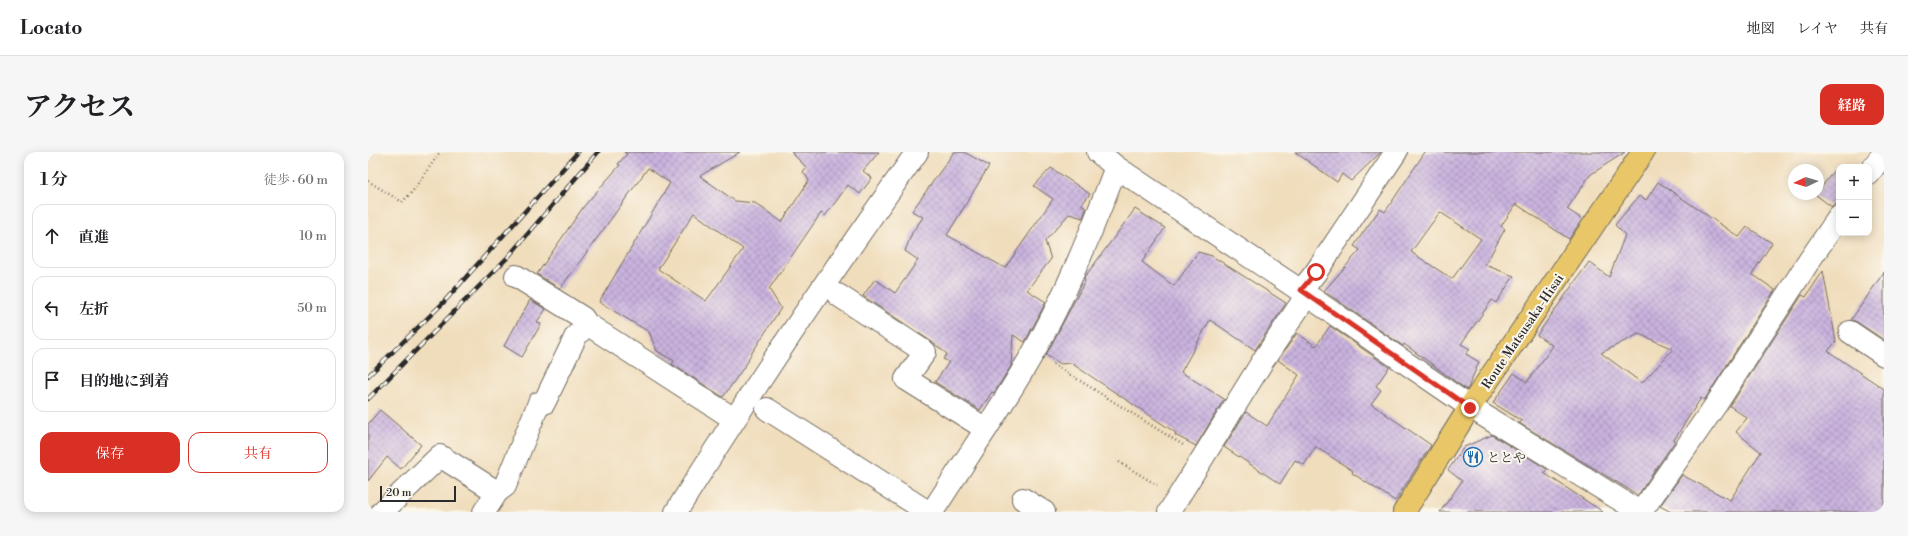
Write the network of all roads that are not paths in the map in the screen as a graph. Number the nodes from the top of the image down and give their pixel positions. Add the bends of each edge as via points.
1 (917, 152) edge
2 (1098, 152) edge
3 (1396, 152) edge
4 (1643, 152) edge
5 (1884, 152) edge
6 (1116, 167) junction
7 (1875, 174) edge
8 (1836, 221) edge
9 (516, 276) dead end
10 (1304, 293) junction
11 (838, 295) dead end
12 (587, 324) junction
13 (1850, 332) dead end
14 (1884, 355) edge
15 (1470, 408) junction
16 (767, 409) dead end
17 (734, 419) junction
18 (986, 429) junction
19 (497, 492) junction
20 (1023, 499) dead end
21 (1174, 505) edge
22 (1638, 511) edge
23 (382, 512) edge
24 (484, 512) edge
25 (676, 512) edge
26 (928, 512) edge
27 (932, 512) edge
28 (1044, 512) edge
29 (1404, 512) edge

1 - 17 street via 823,285
2 - 6 street
3 - 10 street
4 - 15 main road, Route Matsusaka-Hisai
5 - 7 street
6 - 10 street
6 - 18 street via 1080,260 1033,352
8 - 22 street via 1717,403
9 - 12 street via 583,318
10 - 15 street
10 - 21 street
11 - 18 street via 925,352 906,379
12 - 17 street
12 - 19 street via 576,336 544,403 539,403 505,486
13 - 14 street
15 - 22 street
15 - 29 main road, Route Matsusaka-Hisai
16 - 26 street
17 - 25 street
18 - 27 street
19 - 23 street via 440,456
19 - 24 street
20 - 28 street

